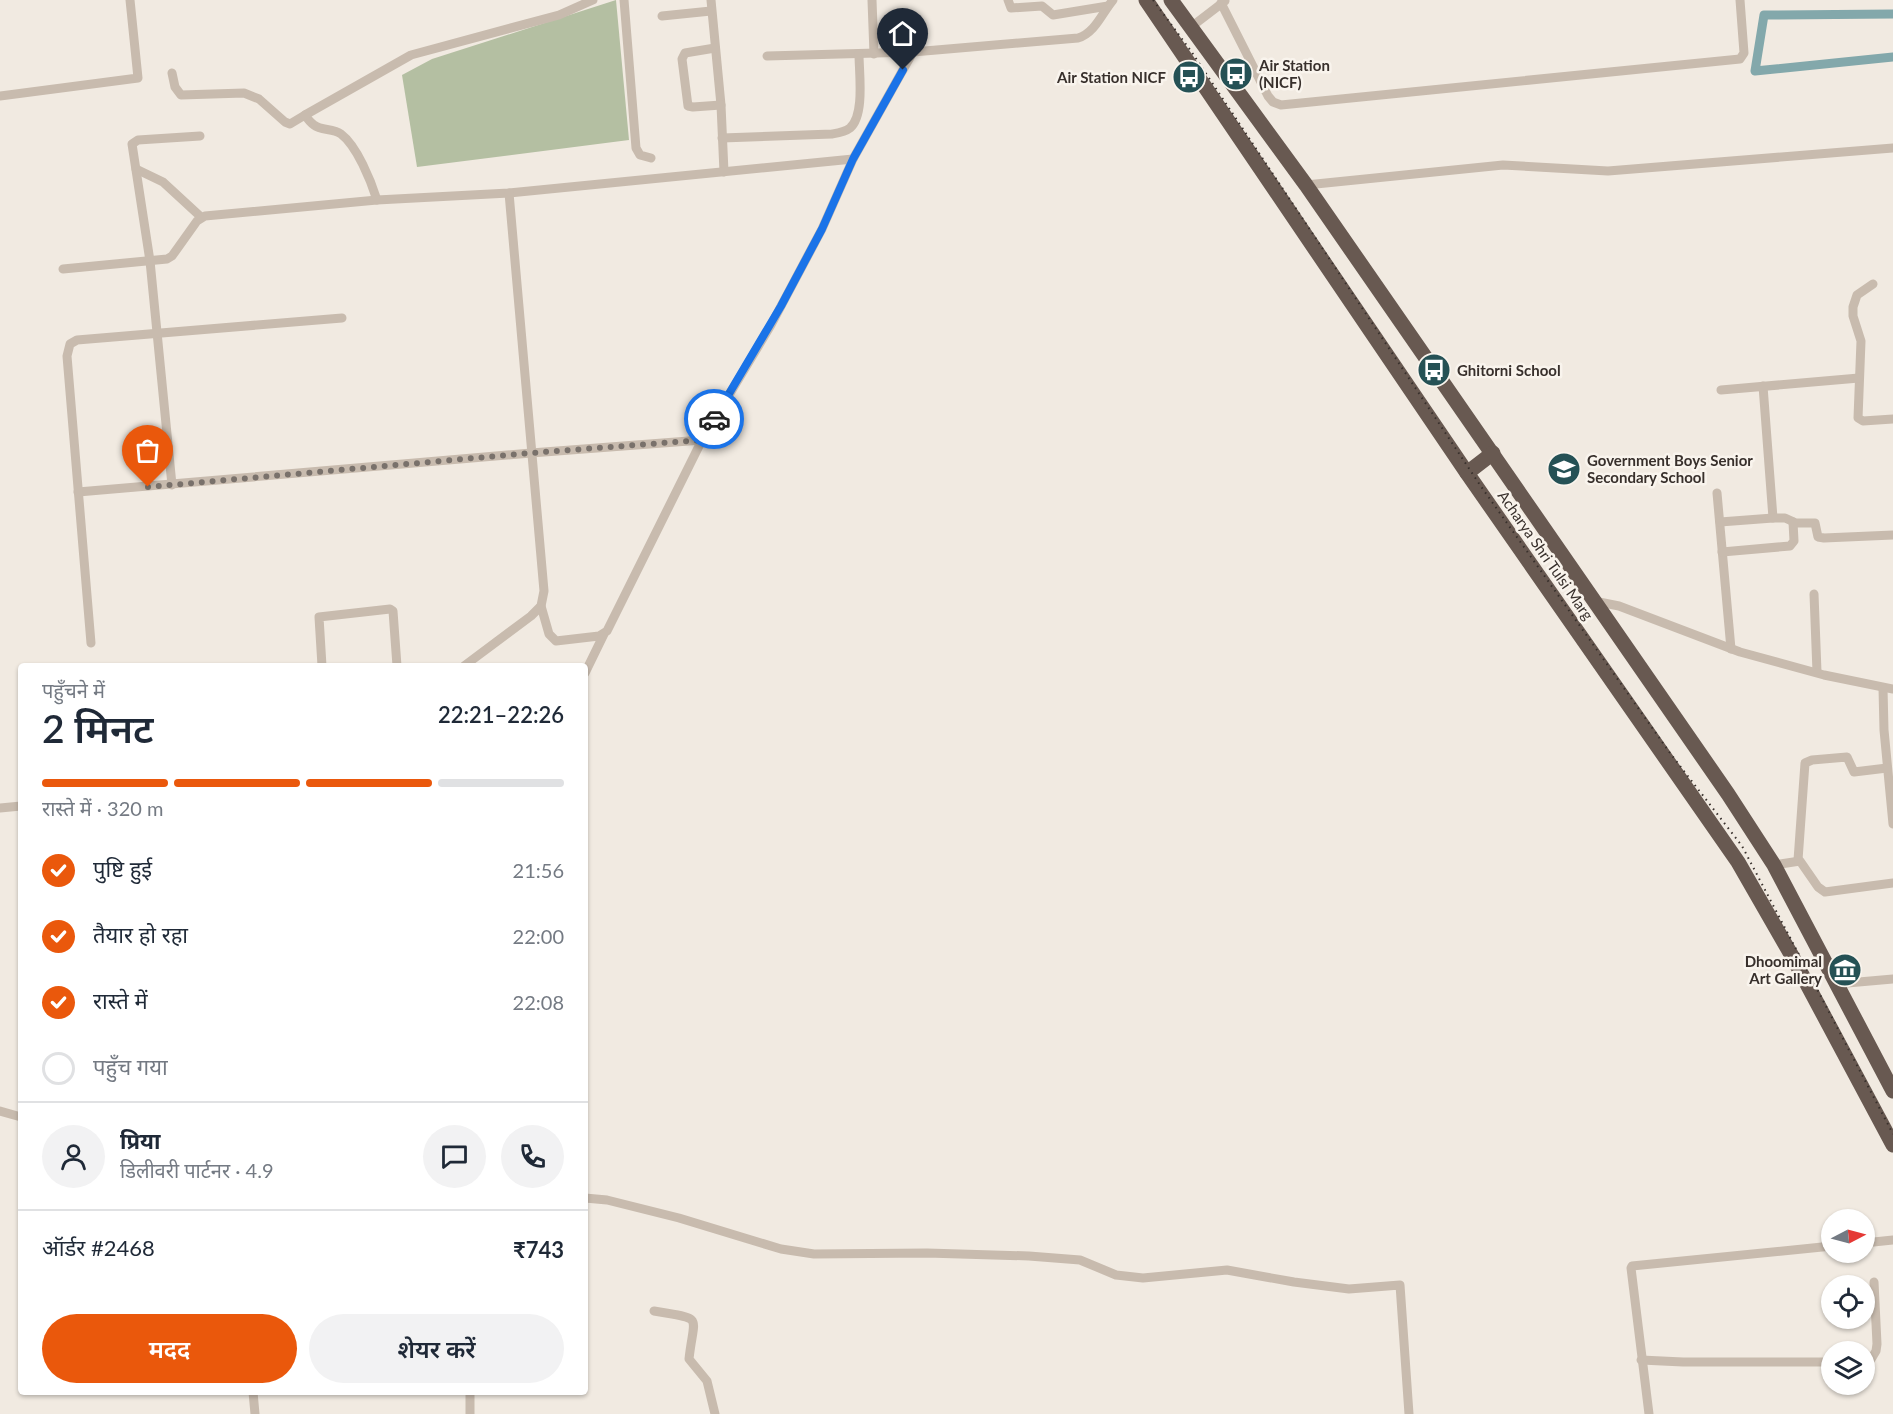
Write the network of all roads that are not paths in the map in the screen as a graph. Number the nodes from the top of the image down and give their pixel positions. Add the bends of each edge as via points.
1 (130, 0) edge
2 (593, 0) edge
3 (624, 0) edge
4 (711, 0) edge
5 (872, 0) edge
6 (1008, 0) edge
7 (1084, 0) edge
8 (1146, 0) edge
9 (1171, 0) edge
10 (1740, 0) edge
11 (1223, 2) edge
12 (1111, 3) edge
13 (711, 11) junction
14 (1085, 11) junction
15 (662, 16) dead end
16 (1191, 27) junction
17 (715, 48) junction
18 (913, 52) junction
19 (859, 54) junction
20 (874, 54) junction
21 (768, 56) dead end
22 (172, 73) dead end
23 (0, 96) edge
24 (721, 105) junction
25 (304, 115) junction
26 (200, 136) dead end
27 (722, 138) junction
28 (1893, 148) edge
29 (651, 158) dead end
30 (853, 159) junction
31 (136, 169) junction
32 (724, 172) junction
33 (1306, 185) junction
34 (510, 193) junction
35 (377, 200) junction
36 (201, 217) junction
37 (150, 261) junction
38 (63, 269) dead end
39 (1873, 284) dead end
40 (342, 318) dead end
41 (158, 334) junction
42 (1859, 378) junction
43 (1763, 386) junction
44 (1721, 390) dead end
45 (1893, 419) edge
46 (702, 440) junction
47 (531, 453) junction
48 (1492, 453) junction
49 (1467, 473) junction
50 (172, 485) junction
51 (78, 492) junction
52 (1717, 493) dead end
53 (1773, 518) junction
54 (1720, 522) junction
55 (1792, 522) junction
56 (1893, 535) edge
57 (1722, 552) junction
58 (1814, 594) dead end
59 (1594, 601) junction
60 (541, 606) junction
61 (604, 634) junction
62 (91, 643) dead end
63 (1731, 649) junction
64 (322, 663) edge
65 (397, 663) edge
66 (468, 663) edge
67 (588, 667) edge
68 (1817, 672) junction
69 (1888, 689) edge
70 (1887, 768) junction
71 (1892, 795) edge
72 (18, 806) edge
73 (0, 808) edge
74 (1893, 824) edge
75 (1798, 860) junction
76 (1774, 865) junction
77 (1893, 883) edge
78 (1893, 979) edge
79 (1836, 984) junction
80 (1893, 1091) edge
81 (0, 1111) edge
82 (18, 1116) edge
83 (1893, 1145) edge
84 (588, 1198) edge
85 (1893, 1240) edge
86 (1875, 1242) edge
87 (1821, 1247) edge
88 (654, 1311) dead end
89 (1875, 1316) edge
90 (1875, 1353) edge
91 (1641, 1359) junction
92 (1821, 1362) edge
93 (253, 1395) edge
94 (470, 1395) edge
95 (255, 1414) edge
96 (470, 1414) edge
97 (715, 1414) edge
98 (1409, 1414) edge
99 (1649, 1414) edge

1 - 23 street via 138,78
2 - 25 street via 559,15 411,55
3 - 29 street via 636,148 640,155
4 - 13 street
5 - 20 street
6 - 14 street via 1011,8 1042,6 1053,15
7 - 14 street
8 - 49 highway, Acharya Shri Tulsi Marg
9 - 16 highway, Acharya Shri Tulsi Marg
10 - 11 street via 1744,53 1740,59 1281,105 1268,96
11 - 16 street
12 - 14 street
12 - 18 street via 1088,33 1078,38
13 - 15 street
13 - 17 street
16 - 33 highway, Acharya Shri Tulsi Marg
17 - 24 street
17 - 24 street via 686,53 682,59 690,107
18 - 20 street
18 - 30 street
19 - 20 street
19 - 21 street
19 - 27 street via 859,105 857,117 848,130
22 - 25 street via 181,94 244,93 259,99 280,120 290,124
24 - 27 street
25 - 35 street via 315,127 336,131 346,139
26 - 31 street via 135,141 132,148
27 - 32 street
28 - 33 street via 1618,170 1503,165
30 - 32 street
30 - 46 street via 792,286
31 - 36 street via 163,182
31 - 37 street
32 - 34 street
33 - 48 highway, Acharya Shri Tulsi Marg
34 - 35 street
34 - 47 street
35 - 36 street
36 - 37 street via 172,256
37 - 38 street
37 - 41 street
39 - 42 street via 1857,295 1853,307 1861,340
40 - 41 street
41 - 50 street
41 - 51 street via 77,340 68,347
42 - 43 street
42 - 45 street via 1858,418
43 - 44 street
43 - 53 street
46 - 47 street
46 - 61 street
47 - 50 street
47 - 60 street via 544,591
48 - 49 highway
48 - 59 highway, Acharya Shri Tulsi Marg
49 - 83 highway, Acharya Shri Tulsi Marg via 1738,862
50 - 51 street
51 - 62 street
52 - 54 street
53 - 54 street
53 - 55 street
54 - 57 street
55 - 56 street via 1815,523 1818,537 1824,538
55 - 57 street via 1794,541 1790,546
57 - 63 street
58 - 68 street
59 - 63 street via 1619,606
59 - 76 highway, Acharya Shri Tulsi Marg
60 - 61 street via 553,639
60 - 66 street
61 - 67 street
63 - 68 street
64 - 65 street via 319,617 390,609
68 - 69 street
69 - 70 street via 1884,730
70 - 71 street
70 - 75 street via 1854,772 1847,756 1805,763
71 - 74 street
72 - 73 street
75 - 76 street
75 - 77 street via 1825,892
76 - 79 highway, Acharya Shri Tulsi Marg
78 - 79 street
79 - 80 highway, Acharya Shri Tulsi Marg
81 - 82 street
84 - 98 street via 679,1218 781,1249 814,1254 1029,1256 1080,1260 1116,1275 1143,1278 1227,1270 1349,1289 1400,1285
85 - 86 street
87 - 91 street via 1633,1265 1630,1268
88 - 97 street via 693,1319 689,1359 707,1381
89 - 90 street
91 - 92 street
91 - 99 street
93 - 95 street
94 - 96 street

